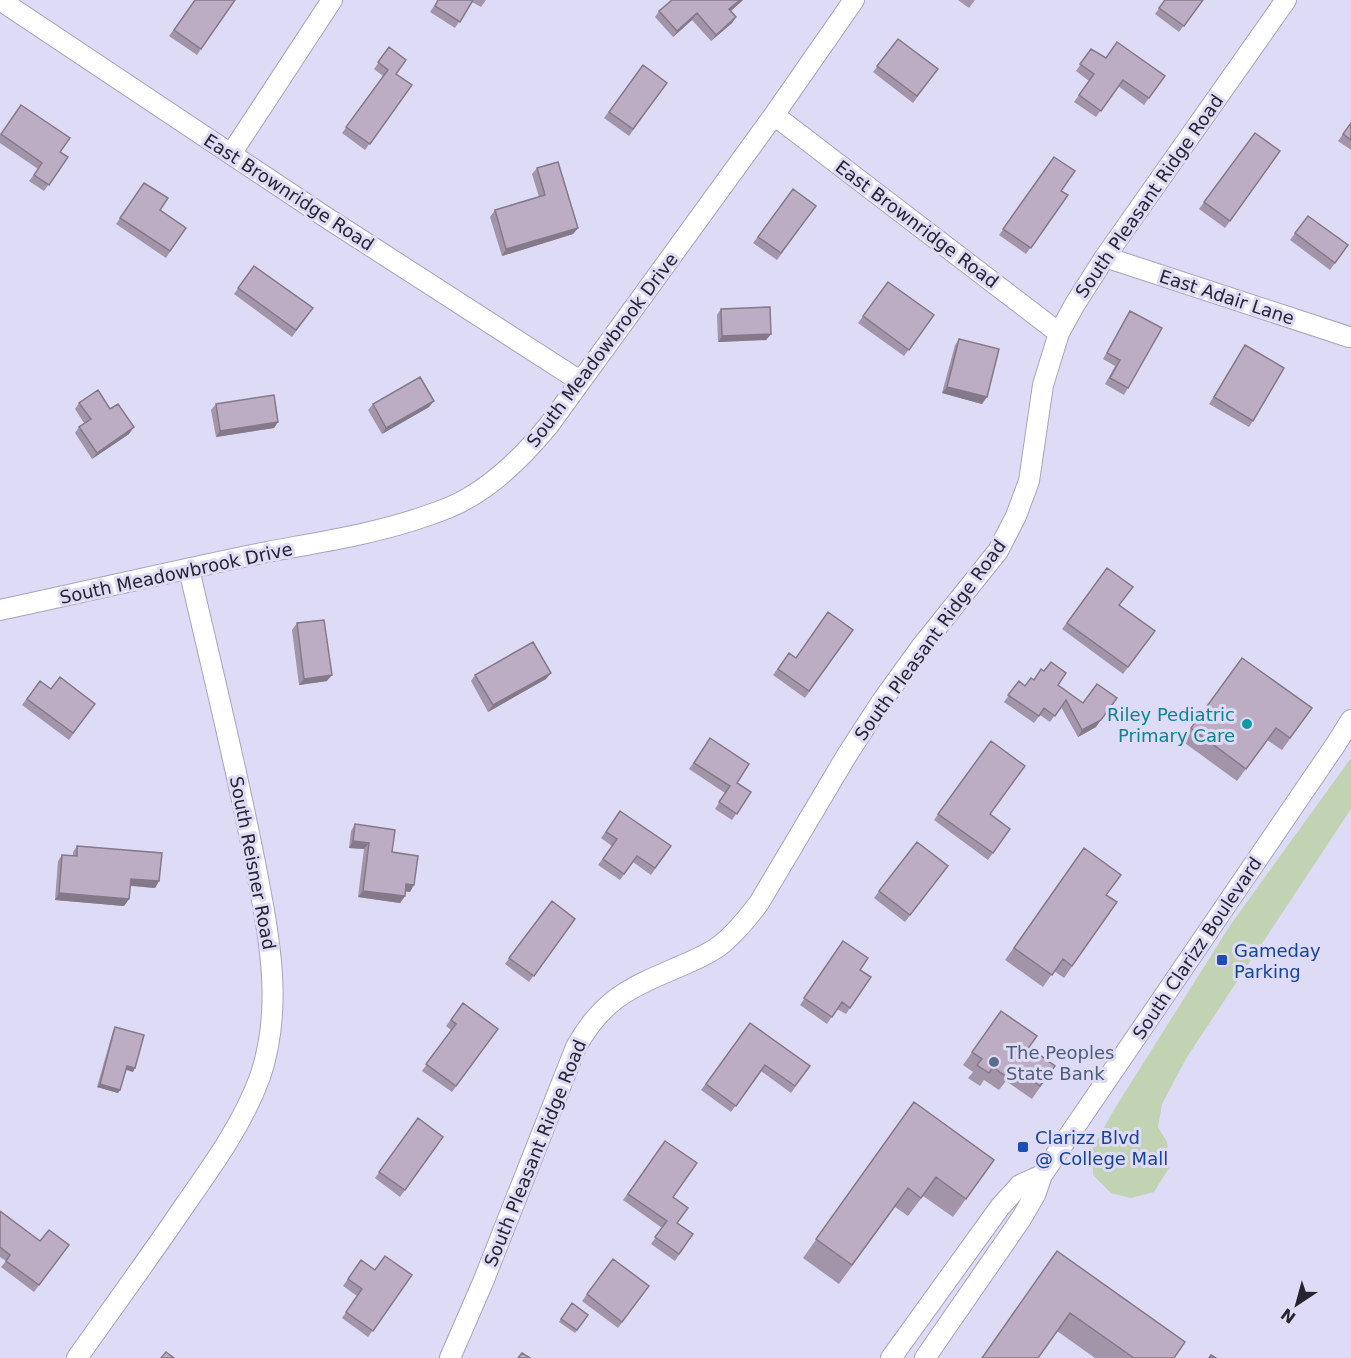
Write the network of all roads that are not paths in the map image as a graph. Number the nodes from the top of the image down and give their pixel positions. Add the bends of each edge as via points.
1 (0, 0) edge
2 (332, 0) edge
3 (854, 0) edge
4 (1286, 0) edge
5 (774, 115) junction
6 (231, 154) junction
7 (1105, 257) junction
8 (1059, 333) junction
9 (1349, 337) dead end
10 (580, 381) junction
11 (189, 569) junction
12 (0, 610) edge
13 (1351, 720) edge
14 (1042, 1175) junction
15 (77, 1358) edge
16 (450, 1358) edge
17 (891, 1358) edge
18 (925, 1358) edge

1 - 6 street, East Brownridge Road
2 - 6 street
3 - 5 street, South Meadowbrook Drive
4 - 7 street, South Pleasant Ridge Road
5 - 8 street, East Brownridge Road
5 - 10 street, South Meadowbrook Drive
6 - 10 street, East Brownridge Road
7 - 8 street, South Pleasant Ridge Road
7 - 9 street, East Adair Lane
8 - 16 street, South Pleasant Ridge Road via 1043,385 1029,481 998,551 882,701 747,919 710,951 610,1002 584,1033
10 - 11 street, South Meadowbrook Drive via 521,457 468,498 386,528
11 - 12 street, South Meadowbrook Drive
11 - 15 street, South Reisner Road via 267,919 274,991 272,1023 260,1077 238,1125
13 - 14 street, South Clarizz Boulevard
14 - 17 street, South Clarizz Boulevard via 1020,1185 1000,1207
14 - 18 street, South Clarizz Boulevard via 1022,1219

